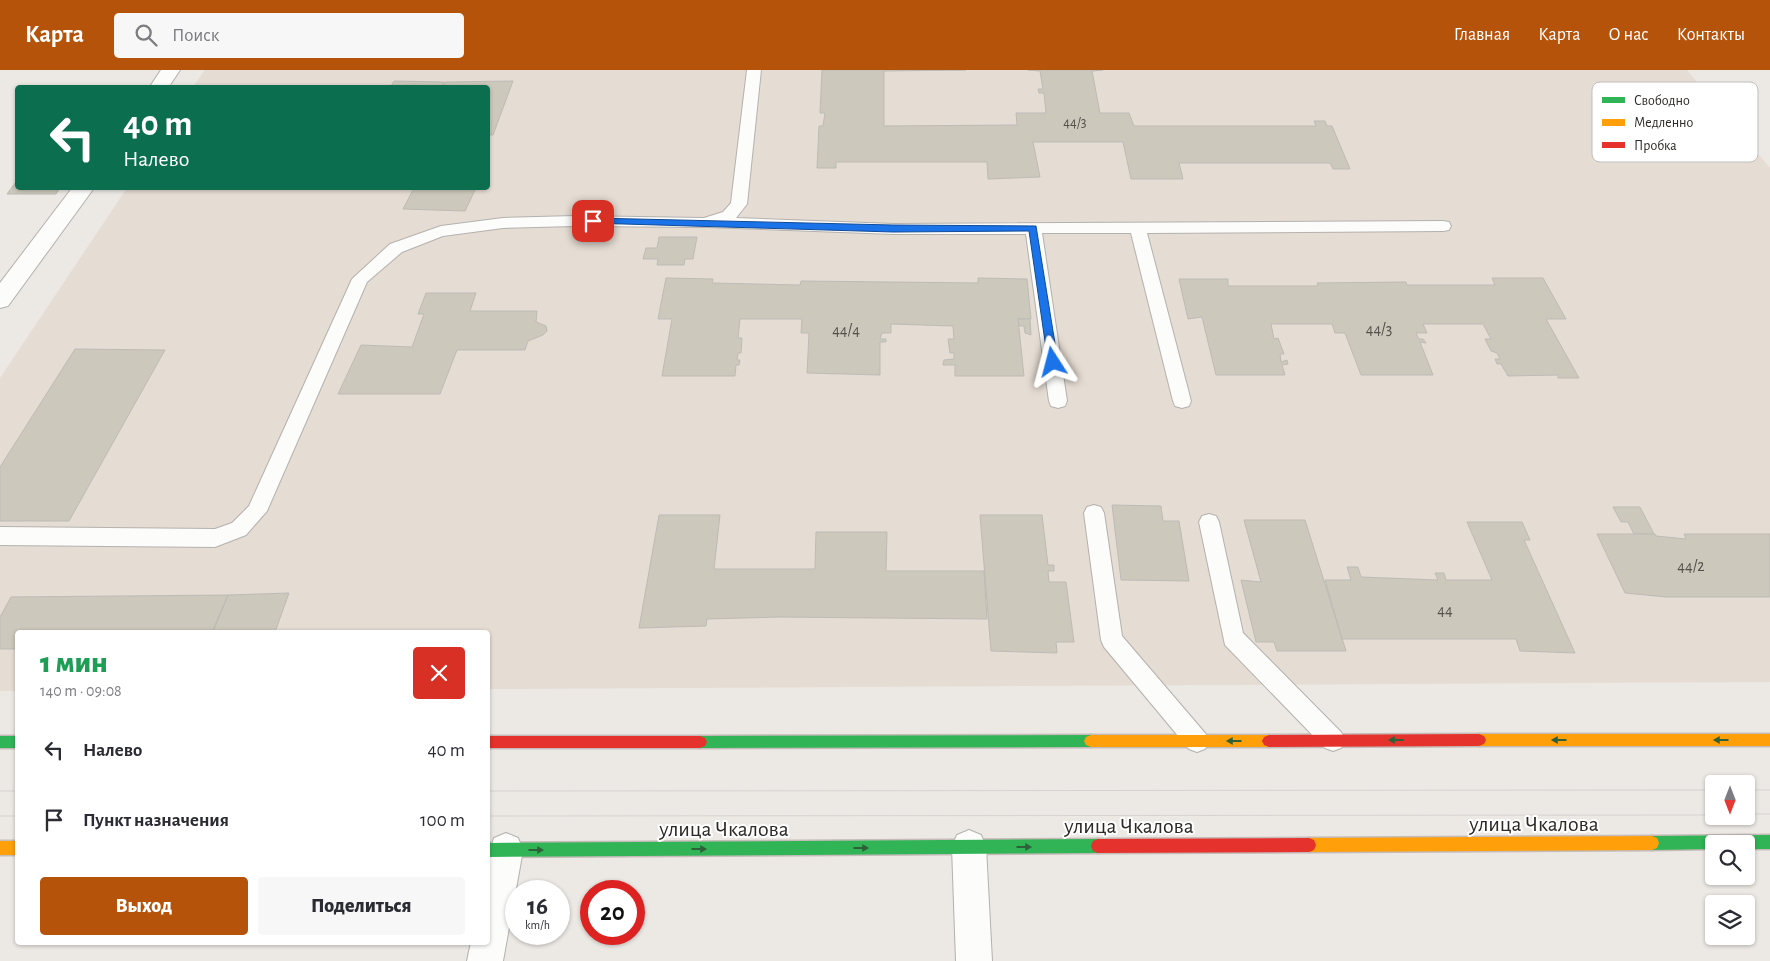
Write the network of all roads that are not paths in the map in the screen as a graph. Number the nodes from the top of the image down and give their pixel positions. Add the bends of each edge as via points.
1 (170, 70) edge
2 (754, 70) edge
3 (160, 85) edge
4 (82, 190) edge
5 (704, 223) junction
6 (1443, 226) dead end
7 (1137, 227) junction
8 (1033, 228) junction
9 (0, 300) edge
10 (1058, 401) dead end
11 (1182, 401) dead end
12 (1094, 513) dead end
13 (1209, 522) dead end
14 (0, 536) edge
15 (1333, 740) junction
16 (1770, 740) edge
17 (1196, 741) junction
18 (0, 742) edge
19 (15, 742) edge
20 (490, 742) edge
21 (1770, 842) edge
22 (969, 847) junction
23 (0, 848) edge
24 (15, 848) edge
25 (497, 850) edge
26 (490, 915) edge
27 (487, 945) edge
28 (485, 961) edge
29 (974, 961) edge

1 - 3 street
2 - 5 lane via 739,204 729,216
4 - 9 street
5 - 8 lane
5 - 14 lane via 503,223 441,232 396,248 360,279 257,511 239,529 214,538
6 - 7 lane
7 - 8 lane
7 - 11 lane
8 - 10 lane
12 - 17 lane via 1112,640
13 - 15 lane via 1233,638
16 -> 15 main road
15 -> 17 main road
17 - 20 main road
18 - 19 main road
22 -> 21 main road, улица Чкалова
25 -> 22 main road, улица Чкалова
22 - 29 street
23 - 24 main road
25 - 26 street
27 - 28 street

